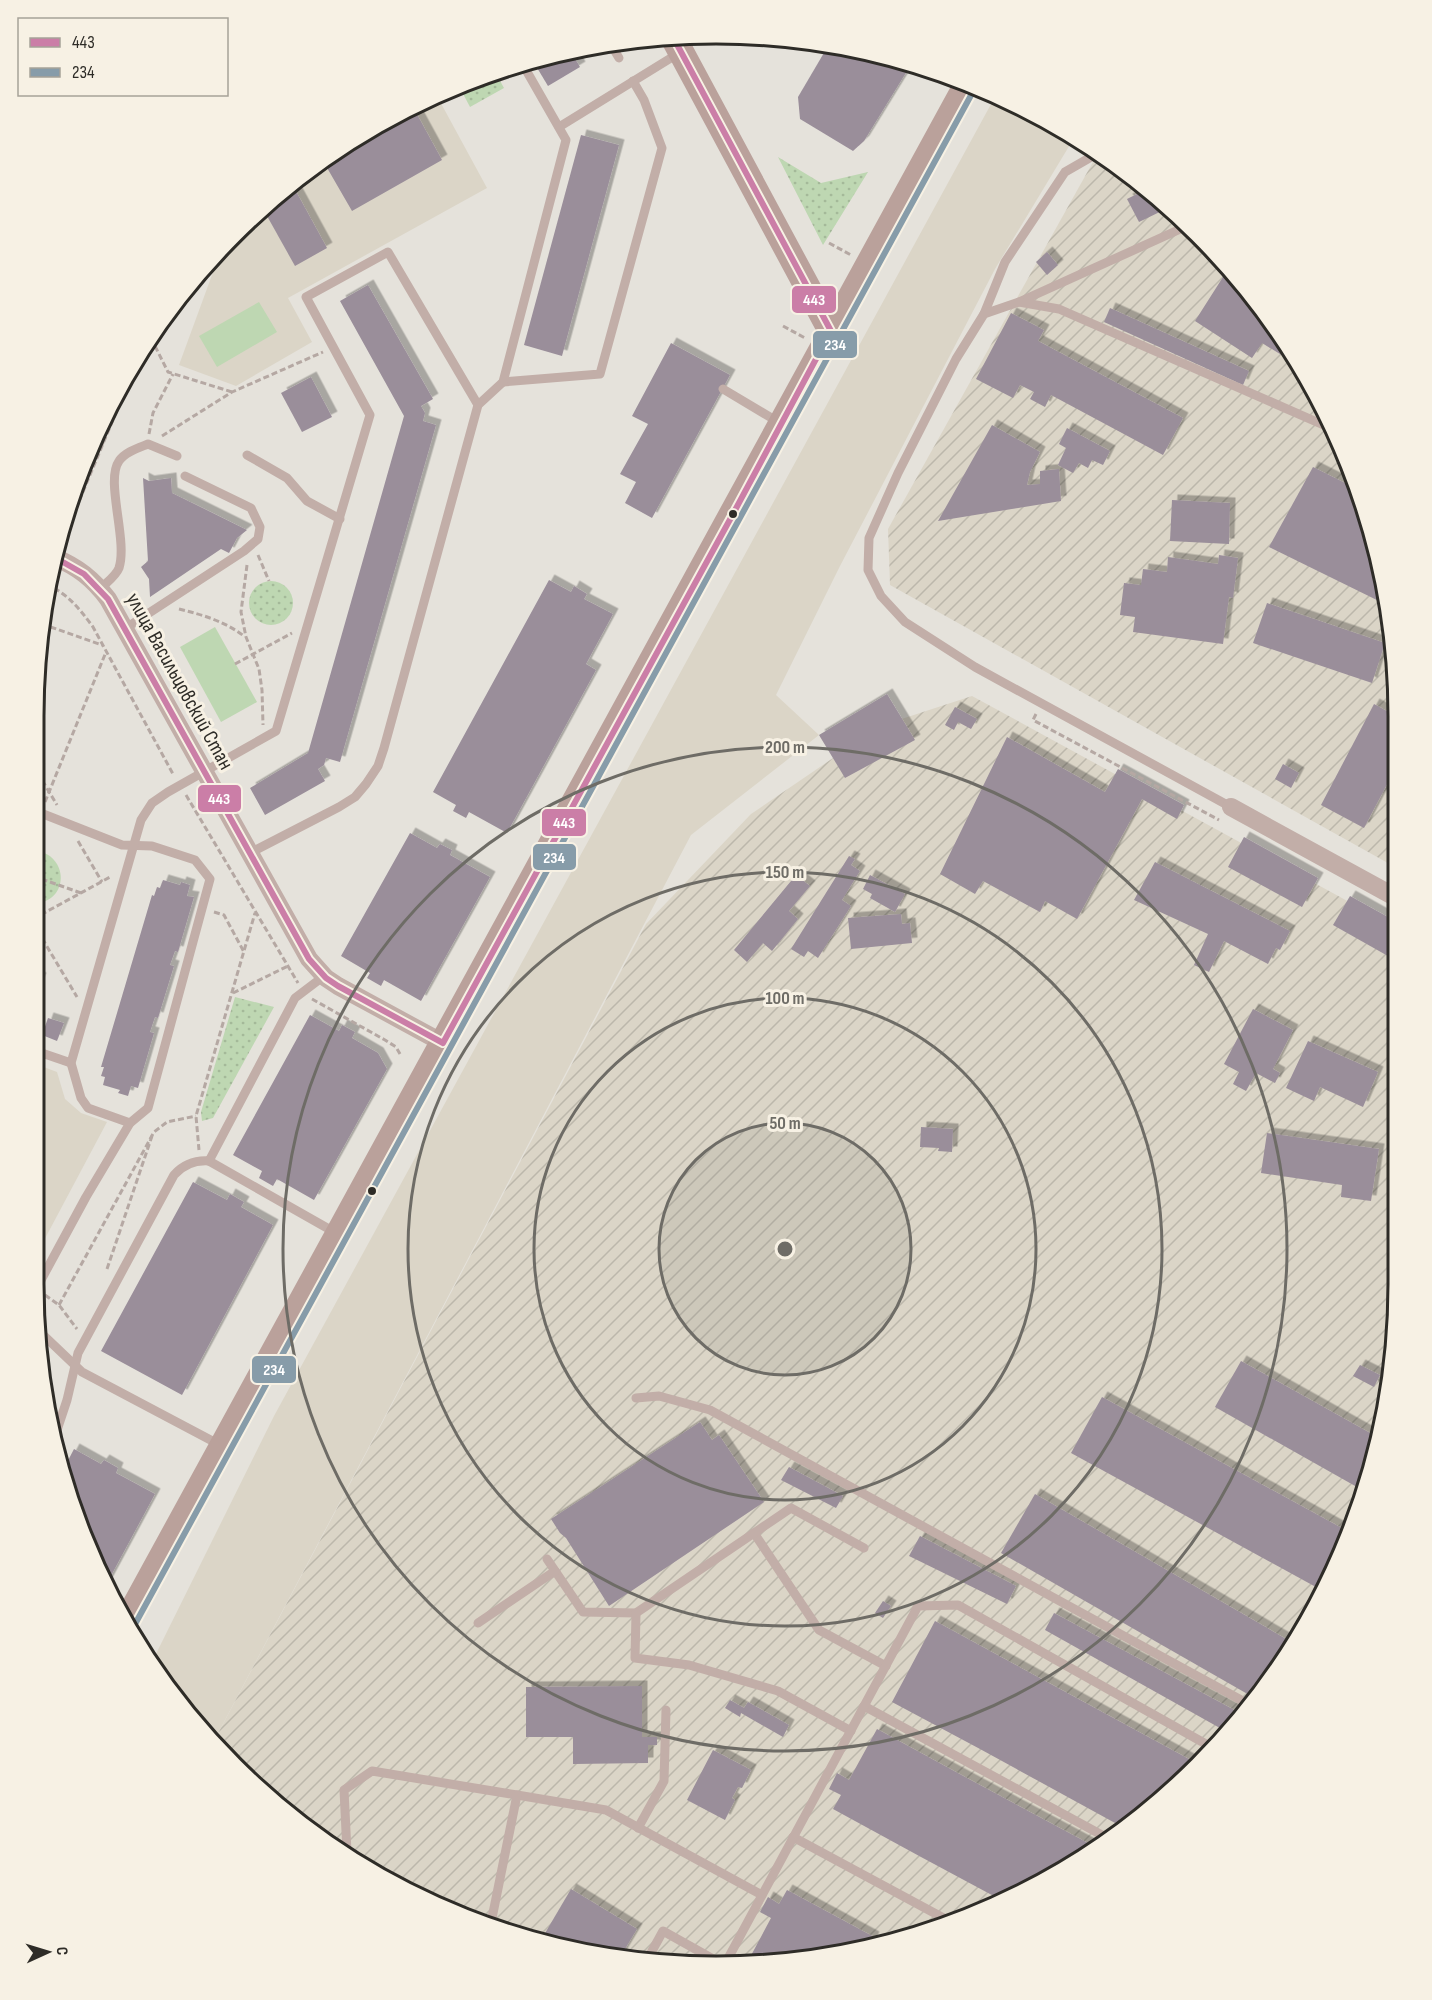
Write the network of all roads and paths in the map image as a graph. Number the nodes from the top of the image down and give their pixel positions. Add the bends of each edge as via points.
1 (677, 45) edge
2 (615, 51) edge
3 (620, 58) dead end
4 (526, 71) edge
5 (633, 81) junction
6 (964, 91) edge
7 (559, 128) junction
8 (1090, 157) edge
9 (1180, 229) edge
10 (1019, 302) junction
11 (984, 314) junction
12 (831, 331) junction
13 (155, 346) edge
14 (333, 347) junction
15 (173, 374) junction
16 (503, 382) junction
17 (723, 389) dead end
18 (232, 392) junction
19 (478, 405) junction
20 (117, 411) edge
21 (781, 424) junction
22 (1321, 424) edge
23 (104, 444) joint
24 (147, 444) junction
25 (247, 455) dead end
26 (177, 456) dead end
27 (185, 476) dead end
28 (77, 506) edge
29 (340, 519) junction
30 (251, 545) junction
31 (62, 560) edge
32 (269, 581) dead end
33 (55, 589) edge
34 (100, 589) junction
35 (158, 607) junction
36 (308, 625) junction
37 (49, 627) edge
38 (126, 628) junction
39 (246, 637) junction
40 (102, 645) junction
41 (106, 652) junction
42 (254, 654) junction
43 (235, 664) dead end
44 (1033, 720) dead end
45 (258, 741) junction
46 (205, 771) junction
47 (180, 785) junction
48 (44, 796) edge
49 (1225, 814) junction
50 (44, 815) edge
51 (133, 845) junction
52 (250, 853) junction
53 (125, 875) junction
54 (44, 880) edge
55 (81, 893) junction
56 (1388, 894) edge
57 (202, 908) junction
58 (256, 912) junction
59 (44, 915) edge
60 (44, 940) edge
61 (244, 952) junction
62 (288, 966) junction
63 (324, 976) junction
64 (304, 990) junction
65 (232, 994) junction
66 (86, 1011) junction
67 (443, 1043) junction
68 (44, 1054) edge
69 (400, 1054) dead end
70 (71, 1063) junction
71 (196, 1116) junction
72 (130, 1123) junction
73 (154, 1132) junction
74 (205, 1161) junction
75 (338, 1234) junction
76 (106, 1272) dead end
77 (44, 1274) edge
78 (44, 1296) edge
79 (59, 1305) junction
80 (46, 1338) edge
81 (85, 1340) junction
82 (75, 1366) junction
83 (636, 1398) dead end
84 (59, 1426) edge
85 (222, 1446) junction
86 (754, 1533) junction
87 (864, 1548) dead end
88 (547, 1559) dead end
89 (555, 1571) junction
90 (636, 1613) junction
91 (131, 1614) edge
92 (478, 1623) dead end
93 (886, 1666) junction
94 (1243, 1701) edge
95 (864, 1706) junction
96 (666, 1710) dead end
97 (851, 1731) junction
98 (1206, 1744) edge
99 (517, 1796) junction
100 (638, 1828) junction
101 (1101, 1835) edge
102 (793, 1837) junction
103 (347, 1846) edge
104 (762, 1895) junction
105 (942, 1917) edge
106 (492, 1918) edge
107 (651, 1953) edge
108 (708, 1956) edge
109 (728, 1956) edge

1 - 5 lane
1 - 12 street
2 - 3 lane
4 - 7 lane
5 - 7 lane
5 - 16 lane via 662,148 600,374
6 - 12 street
7 - 16 lane via 566,140
8 - 11 lane via 1065,172 1005,262
9 - 10 lane
10 - 11 lane
10 - 22 lane via 1059,309
11 - 49 lane via 956,359 898,473 869,538 868,570 881,596 905,622
12 - 21 street
13 - 15 path via 165,368
14 - 18 path
14 - 19 lane via 306,297 388,252
14 - 29 lane via 370,415
15 - 18 path
15 - 24 path via 153,413
16 - 19 lane
17 - 21 lane
18 - 24 path
19 - 52 lane via 378,766 347,802
20 - 23 path
21 - 67 street
23 - 28 path
24 - 26 lane
24 - 34 lane via 118,462 115,479 121,558 116,574
25 - 29 lane via 287,478 307,501
27 - 30 lane via 251,508 260,527 258,539
29 - 36 lane
30 - 32 path
30 - 35 lane
30 - 39 path via 241,597
31 - 34 street, улица Васильцовский Стан via 79,568
33 - 40 path via 78,606
34 - 38 street, улица Васильцовский Стан
35 - 38 lane
35 - 39 path via 209,617
36 - 42 path
36 - 45 lane via 276,730
37 - 40 path
38 - 46 street, улица Васильцовский Стан
39 - 42 path
40 - 41 path
41 - 47 path
41 - 48 path
42 - 43 path
42 - 45 path via 264,709
44 - 49 path
45 - 46 lane
46 - 47 lane
46 - 52 street, улица Васильцовский Стан
47 - 51 lane via 145,810
47 - 58 path
49 - 56 street
50 - 51 lane via 122,845
51 - 53 lane
51 - 57 lane via 152,846 195,860 210,879
52 - 63 street, улица Васильцовский Стан via 309,959
53 - 55 path via 118,873
53 - 66 lane
54 - 55 path
55 - 59 path
57 - 61 path via 224,915
57 - 72 lane via 148,1108
58 - 61 path
58 - 62 path
60 - 66 path
61 - 65 path
62 - 64 path
62 - 65 path
63 - 64 lane
63 - 67 street, улица Васильцовский Стан
64 - 69 path via 314,1000 396,1047
64 - 74 lane
65 - 71 path
66 - 70 lane
67 - 75 street
68 - 70 lane
70 - 72 lane via 81,1098 88,1108
71 - 73 path via 167,1122
71 - 74 path
72 - 77 lane
73 - 76 path
73 - 79 path
74 - 75 lane
74 - 81 lane via 186,1165 174,1175
75 - 85 street
78 - 79 path
79 - 81 path
80 - 82 lane
81 - 82 lane
82 - 84 lane
82 - 85 lane
83 - 94 lane via 659,1396 710,1410
85 - 91 street
86 - 87 lane via 791,1508
86 - 90 lane
86 - 93 lane via 819,1630
88 - 89 lane
89 - 90 lane via 583,1612
89 - 92 lane
90 - 97 lane via 635,1658 689,1665 778,1691
93 - 95 lane
93 - 98 lane via 918,1606 958,1605
95 - 97 lane
95 - 101 lane
96 - 100 lane via 664,1780
97 - 102 lane
99 - 100 lane via 606,1810
99 - 103 lane via 372,1771 344,1790
99 - 106 lane
100 - 104 lane
102 - 104 lane
102 - 105 lane
104 - 109 lane
107 - 108 lane via 663,1931

